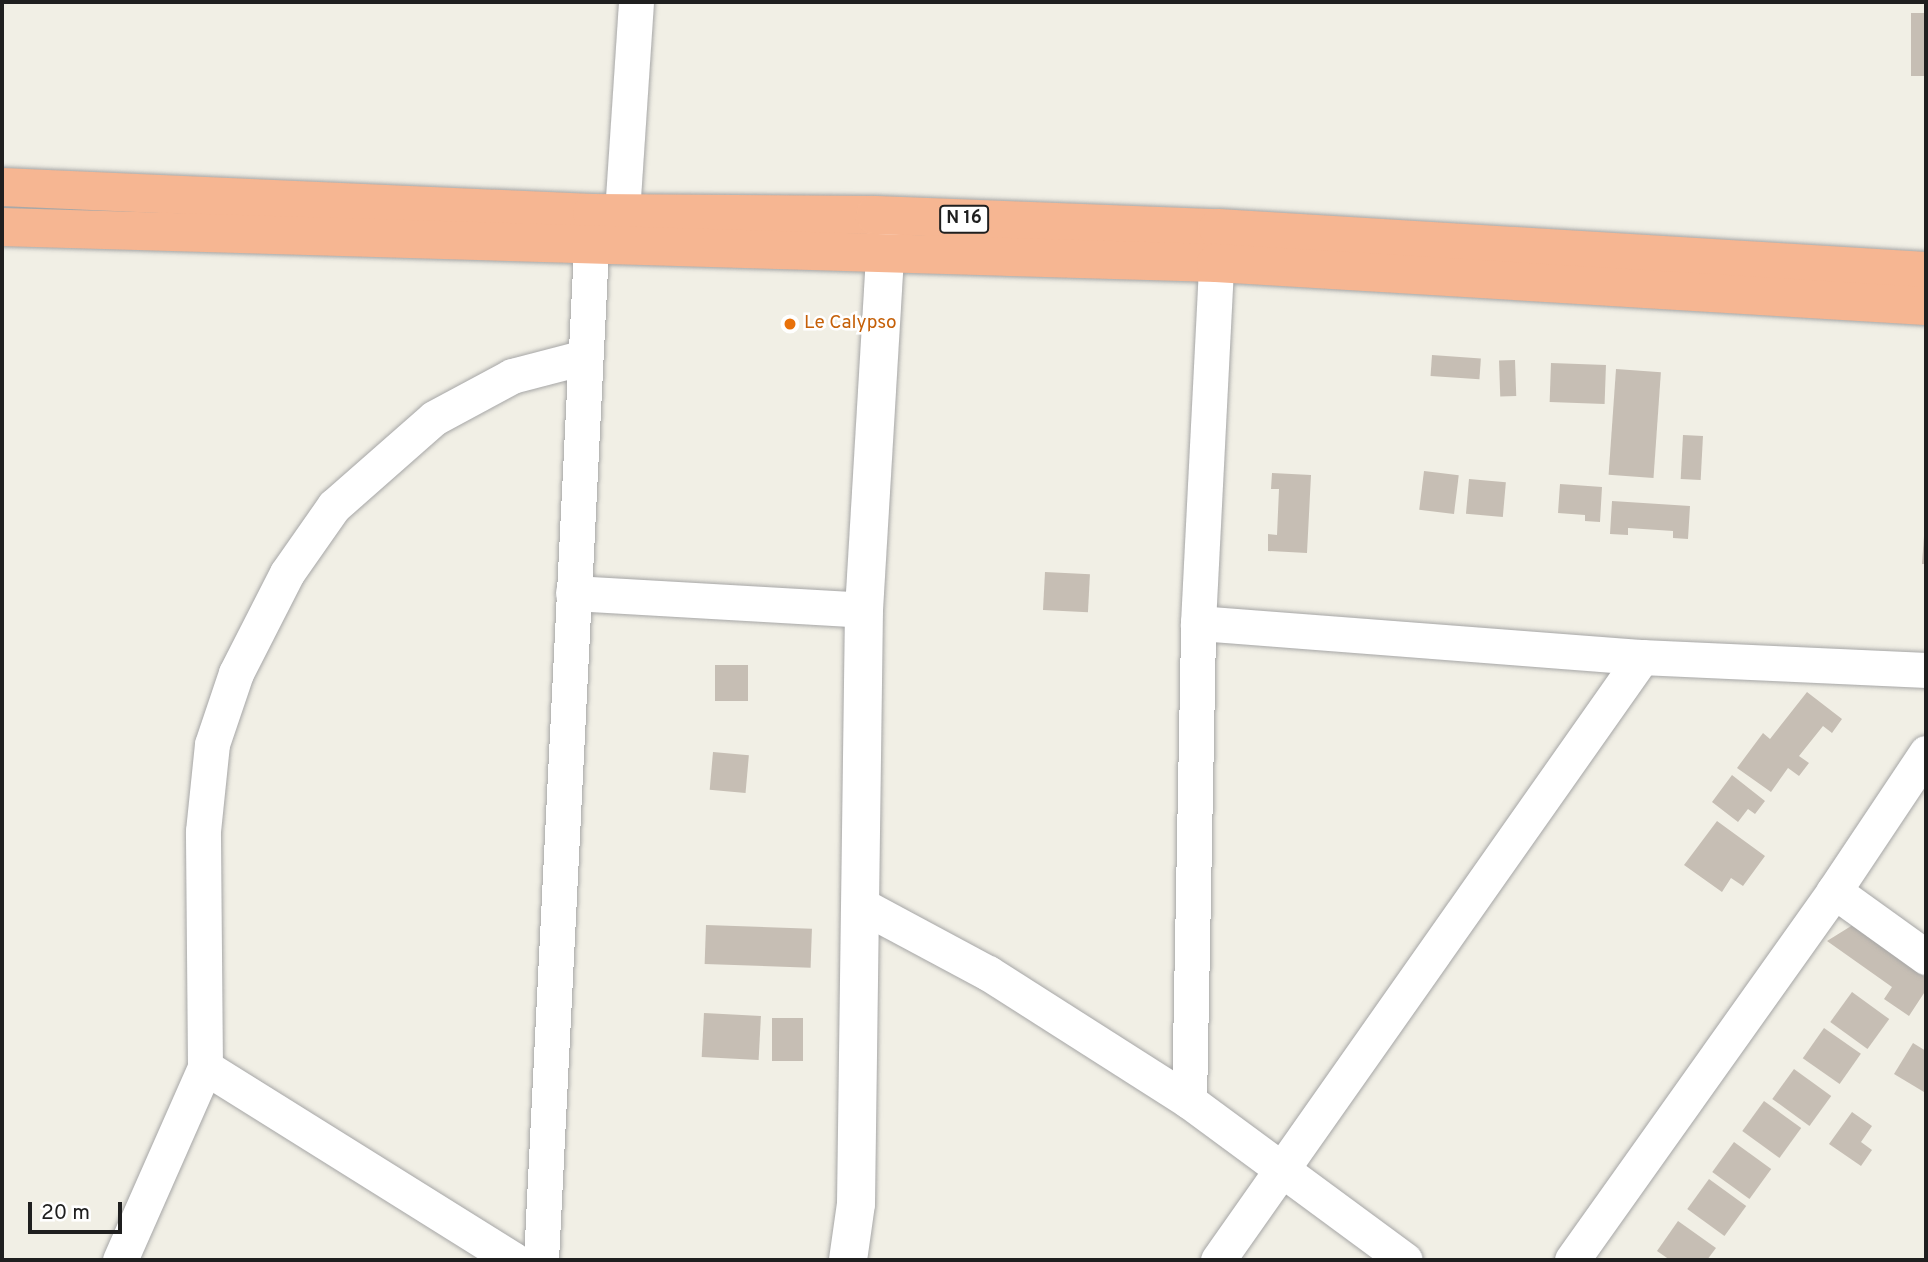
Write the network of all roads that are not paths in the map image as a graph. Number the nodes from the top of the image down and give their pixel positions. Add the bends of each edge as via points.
1 (636, 2) edge
2 (2, 187) edge
3 (217, 197) junction
4 (622, 213) junction
5 (2, 227) edge
6 (886, 234) junction
7 (216, 235) junction
8 (591, 248) junction
9 (1216, 262) junction
10 (1926, 271) edge
11 (1926, 306) edge
12 (585, 357) junction
13 (573, 593) junction
14 (864, 610) junction
15 (1198, 623) junction
16 (1642, 657) junction
17 (1926, 670) edge
18 (1926, 753) edge
19 (1834, 891) junction
20 (861, 905) junction
21 (1926, 957) edge
22 (205, 1067) junction
23 (1189, 1101) junction
24 (1279, 1169) junction
25 (120, 1260) edge
26 (514, 1260) edge
27 (541, 1260) edge
28 (848, 1260) edge
29 (1218, 1260) edge
30 (1405, 1260) edge
31 (1572, 1260) edge

1 - 4 street
2 - 3 highway, N 16
3 - 4 highway, N 16
3 - 7 highway
4 - 6 highway, N 16
5 - 7 highway, N 16
6 - 8 highway, N 16
6 - 9 highway, N 16
6 - 10 highway, N 16 via 1218,228
6 - 14 street
7 - 8 highway, N 16
8 - 12 street
9 - 11 highway, N 16
9 - 15 street
12 - 13 street
12 - 22 street via 512,376 434,418 334,506 287,573 236,673 212,744 203,831
13 - 14 street
13 - 27 street
14 - 20 street
15 - 16 street
15 - 23 street
16 - 17 street
16 - 24 street
18 - 19 street
19 - 21 street
19 - 31 street
20 - 23 street via 988,973
20 - 28 street via 856,1203
22 - 25 street
22 - 26 street
23 - 24 street
24 - 29 street
24 - 30 street

